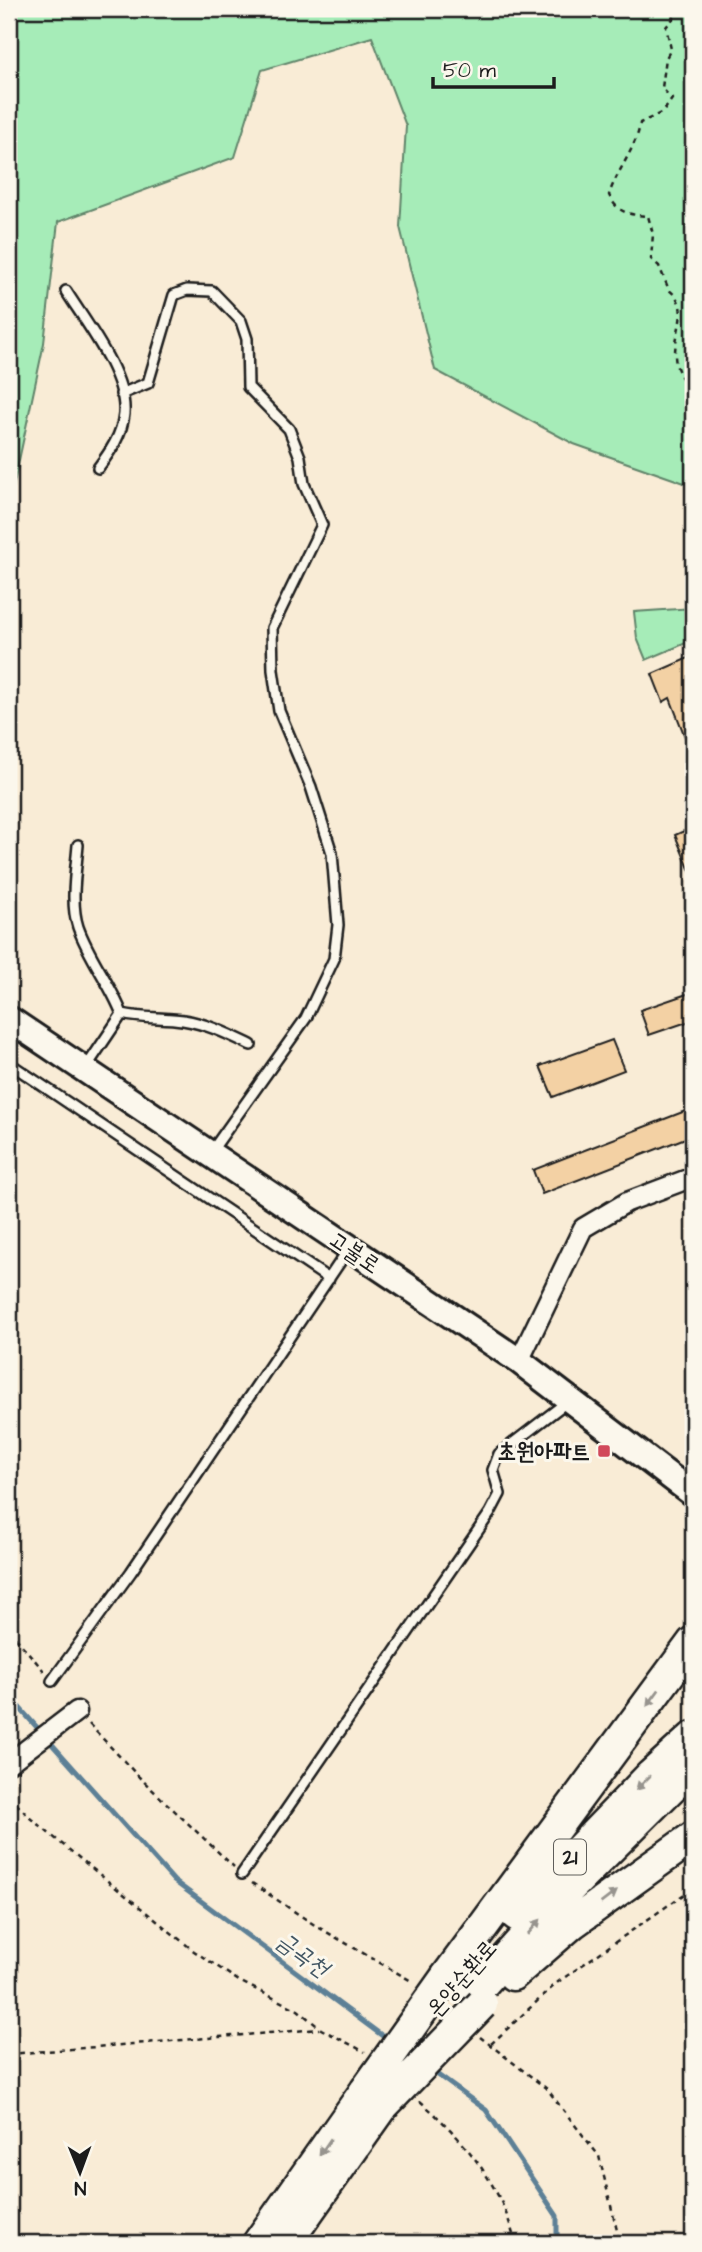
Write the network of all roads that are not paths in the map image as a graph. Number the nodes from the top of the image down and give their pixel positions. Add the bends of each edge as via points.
1 (66, 291) dead end
2 (121, 394) junction
3 (98, 468) dead end
4 (78, 845) dead end
5 (122, 1014) junction
6 (9, 1019) edge
7 (251, 1045) dead end
8 (9, 1063) edge
9 (84, 1070) junction
10 (209, 1155) junction
11 (693, 1177) edge
12 (349, 1248) junction
13 (328, 1279) junction
14 (519, 1361) junction
15 (569, 1400) junction
16 (693, 1494) edge
17 (693, 1643) edge
18 (52, 1681) road end
19 (77, 1711) road end
20 (693, 1737) edge
21 (10, 1762) edge
22 (693, 1766) edge
23 (693, 1837) edge
24 (242, 1874) road end
25 (455, 1990) junction
26 (375, 2098) junction
27 (258, 2243) edge
28 (286, 2243) edge

1 - 2 lane via 111,364
2 - 3 lane via 124,413 116,444
2 - 10 lane via 148,383 174,295 187,290 212,292 241,321 247,339 248,387 289,429 304,484 322,525 272,628 273,670 279,711 332,853 338,925 334,959 306,1018
4 - 5 lane via 77,925
5 - 7 lane via 214,1027
5 - 9 lane
6 - 9 main road, 고불로
8 - 13 lane
9 - 10 main road, 고불로
10 - 12 main road, 고불로
11 - 14 street via 627,1202 583,1228
12 - 13 lane
12 - 14 main road, 고불로
13 - 18 lane
14 - 15 main road, 고불로
15 - 16 main road, 고불로
15 - 24 lane via 499,1454 493,1464 500,1494 490,1513
17 -> 25 highway
19 - 21 street
20 -> 25 highway, 온양순환로 / 21 via 538,1890
25 -> 22 highway, 온양순환로 / 21 via 553,1905
25 -> 23 highway via 573,1923
25 - 26 highway, 온양순환로 / 21, bridge
26 -> 27 highway, 온양순환로 / 21
26 - 28 highway, 온양순환로 / 21

